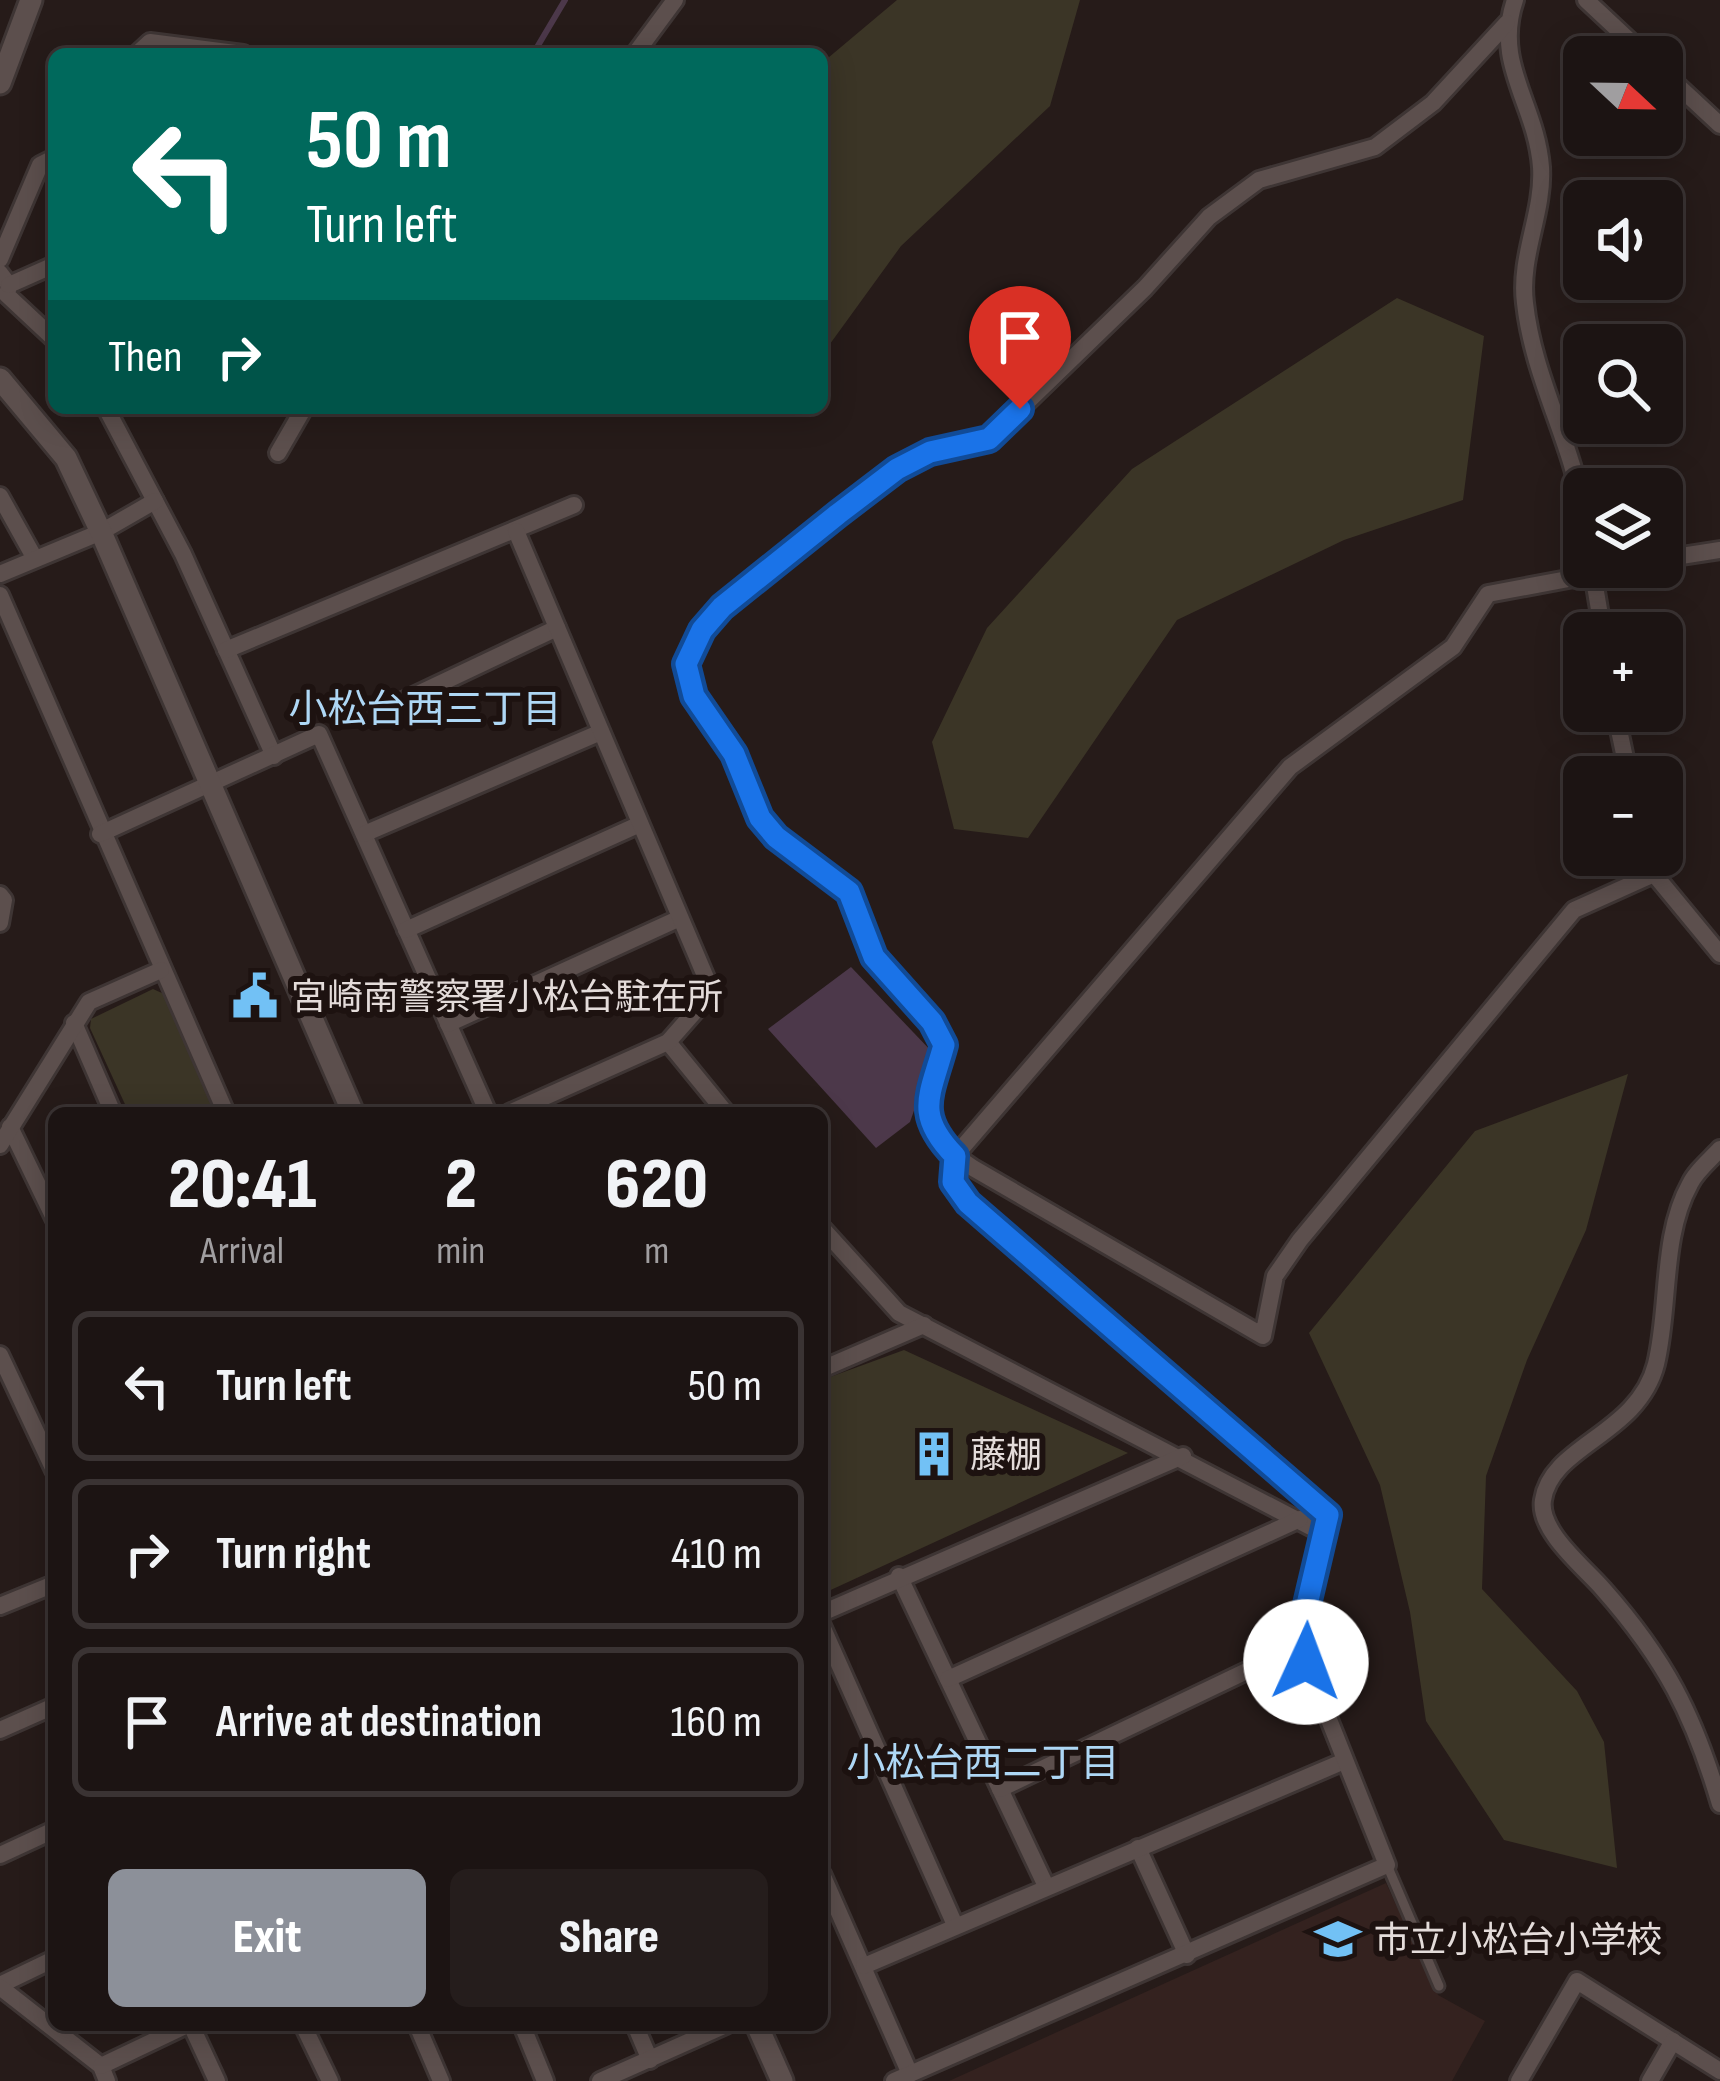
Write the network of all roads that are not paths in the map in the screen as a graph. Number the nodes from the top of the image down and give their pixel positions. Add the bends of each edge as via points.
1 (32, 0) edge
2 (675, 0) edge
3 (1515, 0) edge
4 (1586, 0) edge
5 (1507, 23) junction
6 (1625, 36) edge
7 (144, 48) edge
8 (197, 48) edge
9 (639, 48) edge
10 (0, 83) edge
11 (1683, 91) edge
12 (1720, 125) edge
13 (48, 161) edge
14 (0, 259) edge
15 (48, 267) edge
16 (5, 279) edge
17 (48, 333) edge
18 (0, 380) edge
19 (109, 414) edge
20 (301, 414) edge
21 (278, 453) dead end
22 (1570, 468) edge
23 (0, 496) edge
24 (155, 501) junction
25 (574, 505) dead end
26 (516, 531) junction
27 (101, 532) junction
28 (1720, 550) edge
29 (1683, 556) edge
30 (34, 557) junction
31 (0, 574) edge
32 (1563, 578) edge
33 (0, 595) edge
34 (557, 628) junction
35 (226, 650) junction
36 (384, 710) dead end
37 (602, 732) junction
38 (274, 756) junction
39 (211, 783) junction
40 (640, 824) junction
41 (100, 834) junction
42 (364, 834) junction
43 (1650, 876) edge
44 (1656, 876) edge
45 (0, 895) edge
46 (680, 918) junction
47 (0, 923) edge
48 (406, 930) junction
49 (1720, 954) edge
50 (161, 970) junction
51 (74, 1023) junction
52 (448, 1024) junction
53 (668, 1042) junction
54 (110, 1107) edge
55 (223, 1107) edge
56 (350, 1107) edge
57 (485, 1107) edge
58 (522, 1107) edge
59 (721, 1107) edge
60 (10, 1127) junction
61 (0, 1145) edge
62 (1720, 1149) edge
63 (955, 1156) junction
64 (48, 1206) edge
65 (828, 1238) edge
66 (924, 1325) junction
67 (0, 1355) edge
68 (828, 1366) edge
69 (48, 1456) edge
70 (1183, 1456) junction
71 (1300, 1519) junction
72 (1327, 1534) junction
73 (899, 1576) junction
74 (48, 1585) edge
75 (2, 1601) edge
76 (828, 1610) edge
77 (828, 1639) edge
78 (1304, 1644) junction
79 (948, 1679) junction
80 (48, 1709) edge
81 (0, 1730) edge
82 (1342, 1762) junction
83 (1000, 1789) junction
84 (1718, 1793) edge
85 (48, 1833) edge
86 (1138, 1848) junction
87 (0, 1855) edge
88 (1388, 1865) junction
89 (1046, 1886) junction
90 (828, 1887) edge
91 (955, 1925) junction
92 (1187, 1954) junction
93 (48, 1962) edge
94 (864, 1966) junction
95 (0, 1986) edge
96 (1439, 1986) dead end
97 (48, 2026) edge
98 (54, 2031) edge
99 (178, 2031) edge
100 (192, 2031) edge
101 (306, 2031) edge
102 (420, 2031) edge
103 (525, 2031) edge
104 (638, 2031) edge
105 (713, 2031) edge
106 (760, 2031) edge
107 (1672, 2042) junction
108 (650, 2060) junction
109 (1720, 2071) edge
110 (104, 2073) edge
111 (902, 2078) edge
112 (217, 2081) edge
113 (330, 2081) edge
114 (441, 2081) edge
115 (545, 2081) edge
116 (600, 2081) edge
117 (782, 2081) edge
118 (1519, 2081) edge
119 (1650, 2081) edge

1 - 10 street
2 - 9 street
3 - 5 street
4 - 6 street
5 - 22 street via 1507,61 1530,105 1541,169 1524,268 1528,331
5 - 63 street via 1433,103 1376,146 1259,180 1209,218 989,439 897,469 702,630 686,664 694,696 734,754 760,818 849,892 874,957 944,1045 926,1109 931,1132
7 - 8 street
11 - 12 street
13 - 14 street
15 - 16 street
16 - 17 street via 7,295
18 - 27 street via 66,458
19 - 24 street
20 - 21 street
23 - 30 street
24 - 27 street
24 - 35 street
25 - 26 street
26 - 34 street
26 - 35 street
27 - 30 street
27 - 39 street
28 - 29 street
30 - 31 street
32 - 63 street via 1488,594 1454,646 1290,767
33 - 41 street
34 - 36 street
34 - 37 street
35 - 38 street
37 - 40 street
37 - 42 street
38 - 39 street
38 - 42 street via 319,734
39 - 41 street
39 - 56 street
40 - 46 street
40 - 48 street
41 - 50 street
42 - 48 street
43 - 63 street via 1574,910 1300,1240 1275,1276 1263,1336
44 - 49 street
45 - 47 street
46 - 52 street
46 - 53 street via 712,992
48 - 52 street
50 - 51 street via 89,1003
50 - 55 street
51 - 54 street
51 - 60 street
52 - 57 street
53 - 58 street
53 - 59 street
60 - 61 street
60 - 64 street
62 - 84 street via 1691,1180 1678,1212 1656,1364 1639,1406 1550,1475 1541,1505 1552,1530 1654,1646 1684,1699
63 - 72 street via 953,1182 968,1203 1328,1515
65 - 66 street via 899,1313
66 - 68 street
66 - 70 street
67 - 69 street
70 - 71 street
70 - 73 street
71 - 72 street
71 - 79 street
72 - 78 street
73 - 76 street
73 - 79 street
74 - 75 street
77 - 91 street
78 - 82 street
78 - 83 street
79 - 83 street
80 - 81 street
82 - 86 street
82 - 88 street
83 - 89 street
85 - 87 street
86 - 89 street
86 - 92 street
88 - 92 street
88 - 96 lane
89 - 91 street
90 - 94 street
91 - 94 street
92 - 111 street
93 - 95 street
94 - 111 street
95 - 97 street
98 - 110 street
99 - 110 street
100 - 112 street
101 - 113 street
102 - 114 street
103 - 115 street
104 - 108 street
105 - 108 street
106 - 117 street
107 - 109 street
107 - 118 street via 1577,1981
107 - 119 street
108 - 116 street

